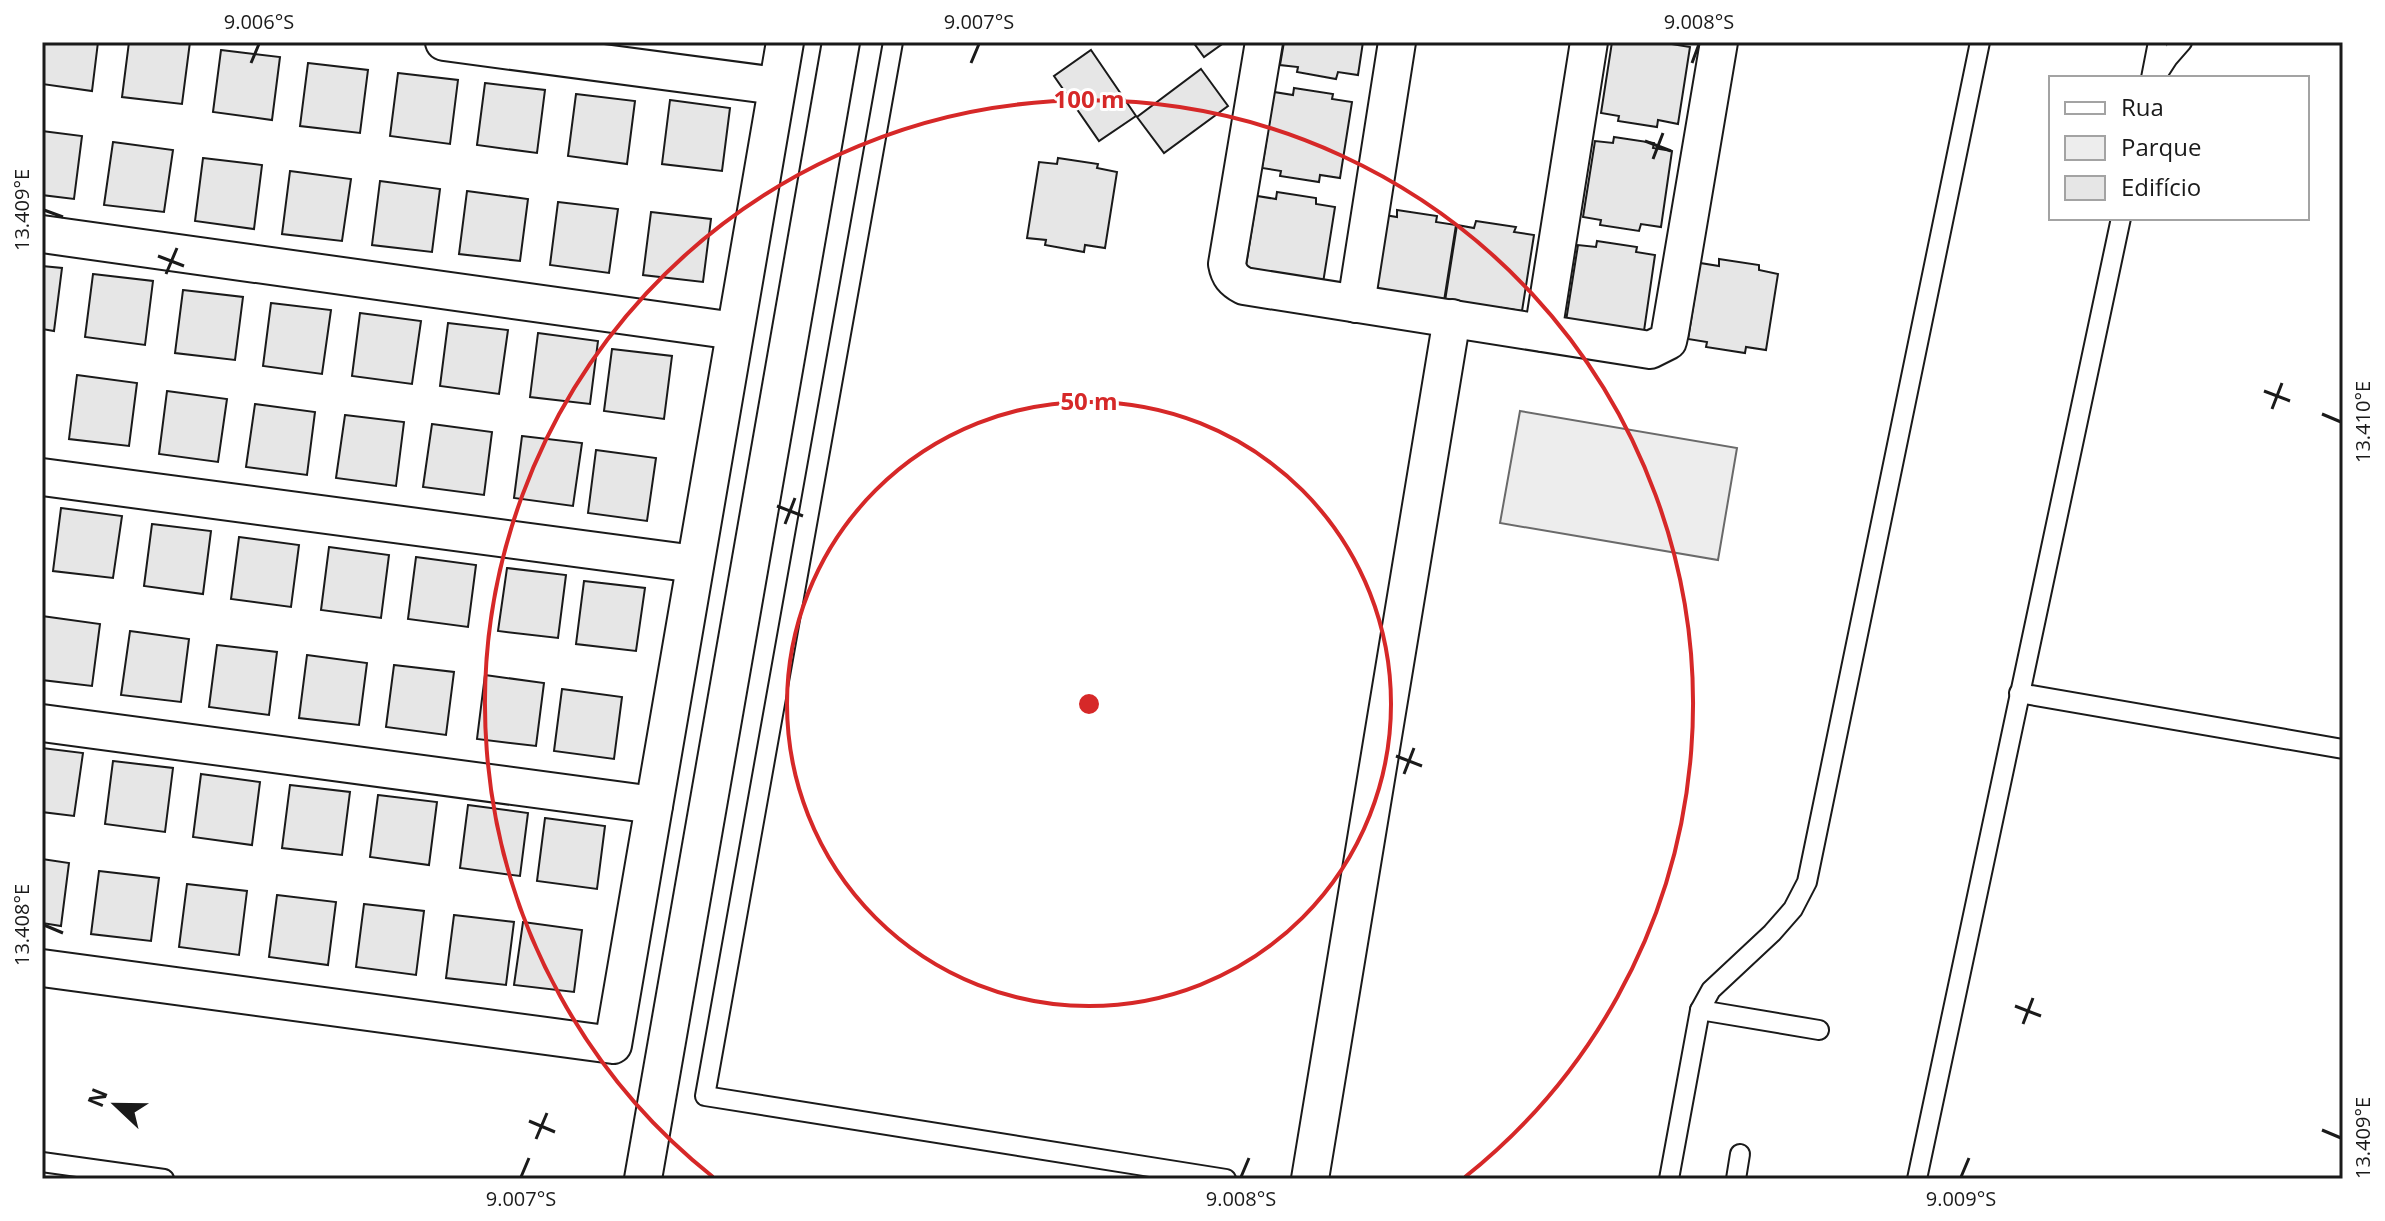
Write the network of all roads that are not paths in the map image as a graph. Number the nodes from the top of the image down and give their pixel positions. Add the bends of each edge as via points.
1 (444, 42) edge
2 (785, 42) edge
3 (841, 42) edge
4 (893, 42) edge
5 (1264, 42) edge
6 (1397, 42) edge
7 (1589, 42) edge
8 (1719, 42) edge
9 (1980, 42) edge
10 (2158, 42) edge
11 (2182, 42) edge
12 (2153, 76) edge
13 (2154, 76) edge
14 (777, 86) junction
15 (2121, 220) edge
16 (42, 234) edge
17 (1356, 304) junction
18 (1452, 318) junction
19 (735, 331) junction
20 (1543, 333) junction
21 (42, 477) edge
22 (695, 564) junction
23 (2019, 693) junction
24 (42, 723) edge
25 (2343, 749) edge
26 (654, 805) junction
27 (42, 968) edge
28 (1700, 1010) junction
29 (1819, 1030) dead end
30 (1740, 1154) dead end
31 (42, 1162) edge
32 (164, 1179) edge
33 (643, 1179) edge
34 (1226, 1179) edge
35 (1310, 1179) edge
36 (1669, 1179) edge
37 (1736, 1179) edge
38 (1917, 1179) edge

1 - 14 street
2 - 14 street
3 - 33 street
4 - 34 lane via 705,1096
5 - 17 street via 1229,274 1244,286
6 - 17 street
7 - 20 street
8 - 20 street via 1668,341 1650,350
9 - 28 lane via 1807,882 1793,909 1711,990
10 - 12 lane
11 - 13 lane
14 - 19 street
15 - 23 lane
16 - 19 street
17 - 18 street
18 - 20 street
18 - 35 street
19 - 22 street
21 - 22 street
22 - 26 street
23 - 25 lane
23 - 38 lane
24 - 26 street
26 - 27 street via 613,1045
28 - 29 lane
28 - 36 lane
30 - 37 lane
31 - 32 lane

